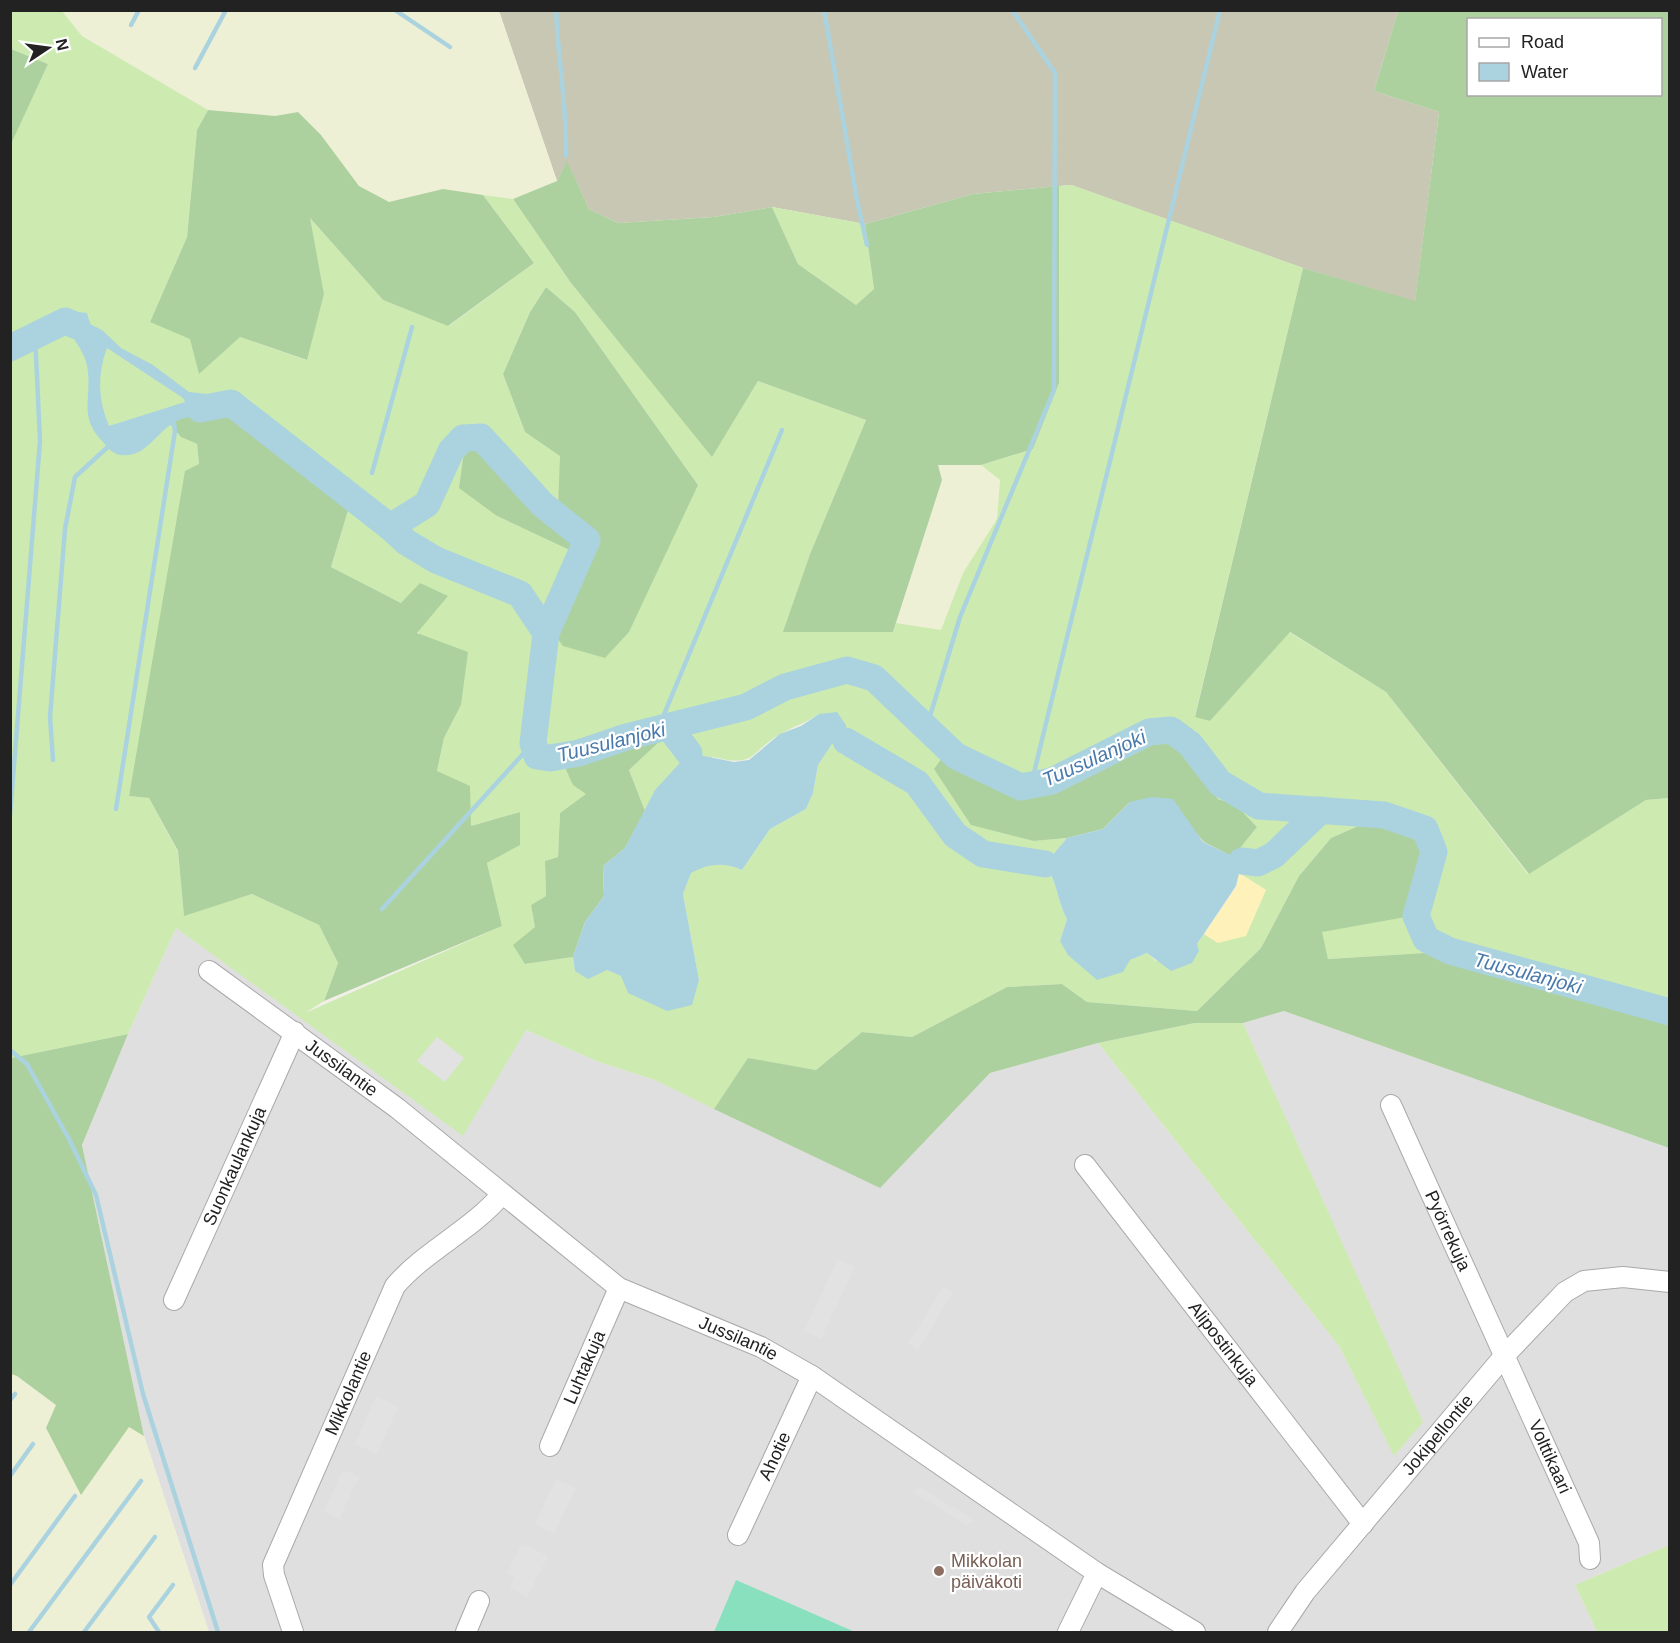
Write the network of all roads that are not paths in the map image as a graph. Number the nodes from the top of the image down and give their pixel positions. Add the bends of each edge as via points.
1 (209, 971) dead end
2 (295, 1032) junction
3 (1391, 1105) dead end
4 (1085, 1165) dead end
5 (502, 1194) junction
6 (1670, 1282) edge
7 (619, 1288) junction
8 (174, 1300) dead end
9 (1505, 1355) junction
10 (812, 1376) junction
11 (550, 1446) dead end
12 (1363, 1524) junction
13 (738, 1535) dead end
14 (1590, 1559) dead end
15 (1097, 1573) junction
16 (479, 1601) dead end
17 (293, 1632) edge
18 (466, 1632) edge
19 (1068, 1632) edge
20 (1195, 1632) edge
21 (1278, 1632) edge

1 - 2 street, Jussilantie
2 - 5 street, Jussilantie via 398,1108
2 - 8 street, Suonkaulankuja
3 - 9 street, Pyörrekuja
4 - 12 street, Alipostinkuja
5 - 7 street, Jussilantie
5 - 17 street, Mikkolantie via 487,1212 407,1271 395,1286 273,1565
6 - 9 street, Jokipellontie via 1623,1277 1584,1281 1575,1285
7 - 10 street, Jussilantie via 761,1347
7 - 11 street, Luhtakuja
9 - 12 street, Jokipellontie
9 - 14 street, Volttikaari via 1510,1374 1589,1543
10 - 13 street, Ahotie
10 - 15 street, Jussilantie
12 - 21 street, Jokipellontie via 1305,1592
15 - 19 street
15 - 20 street, Jussilantie
16 - 18 street

